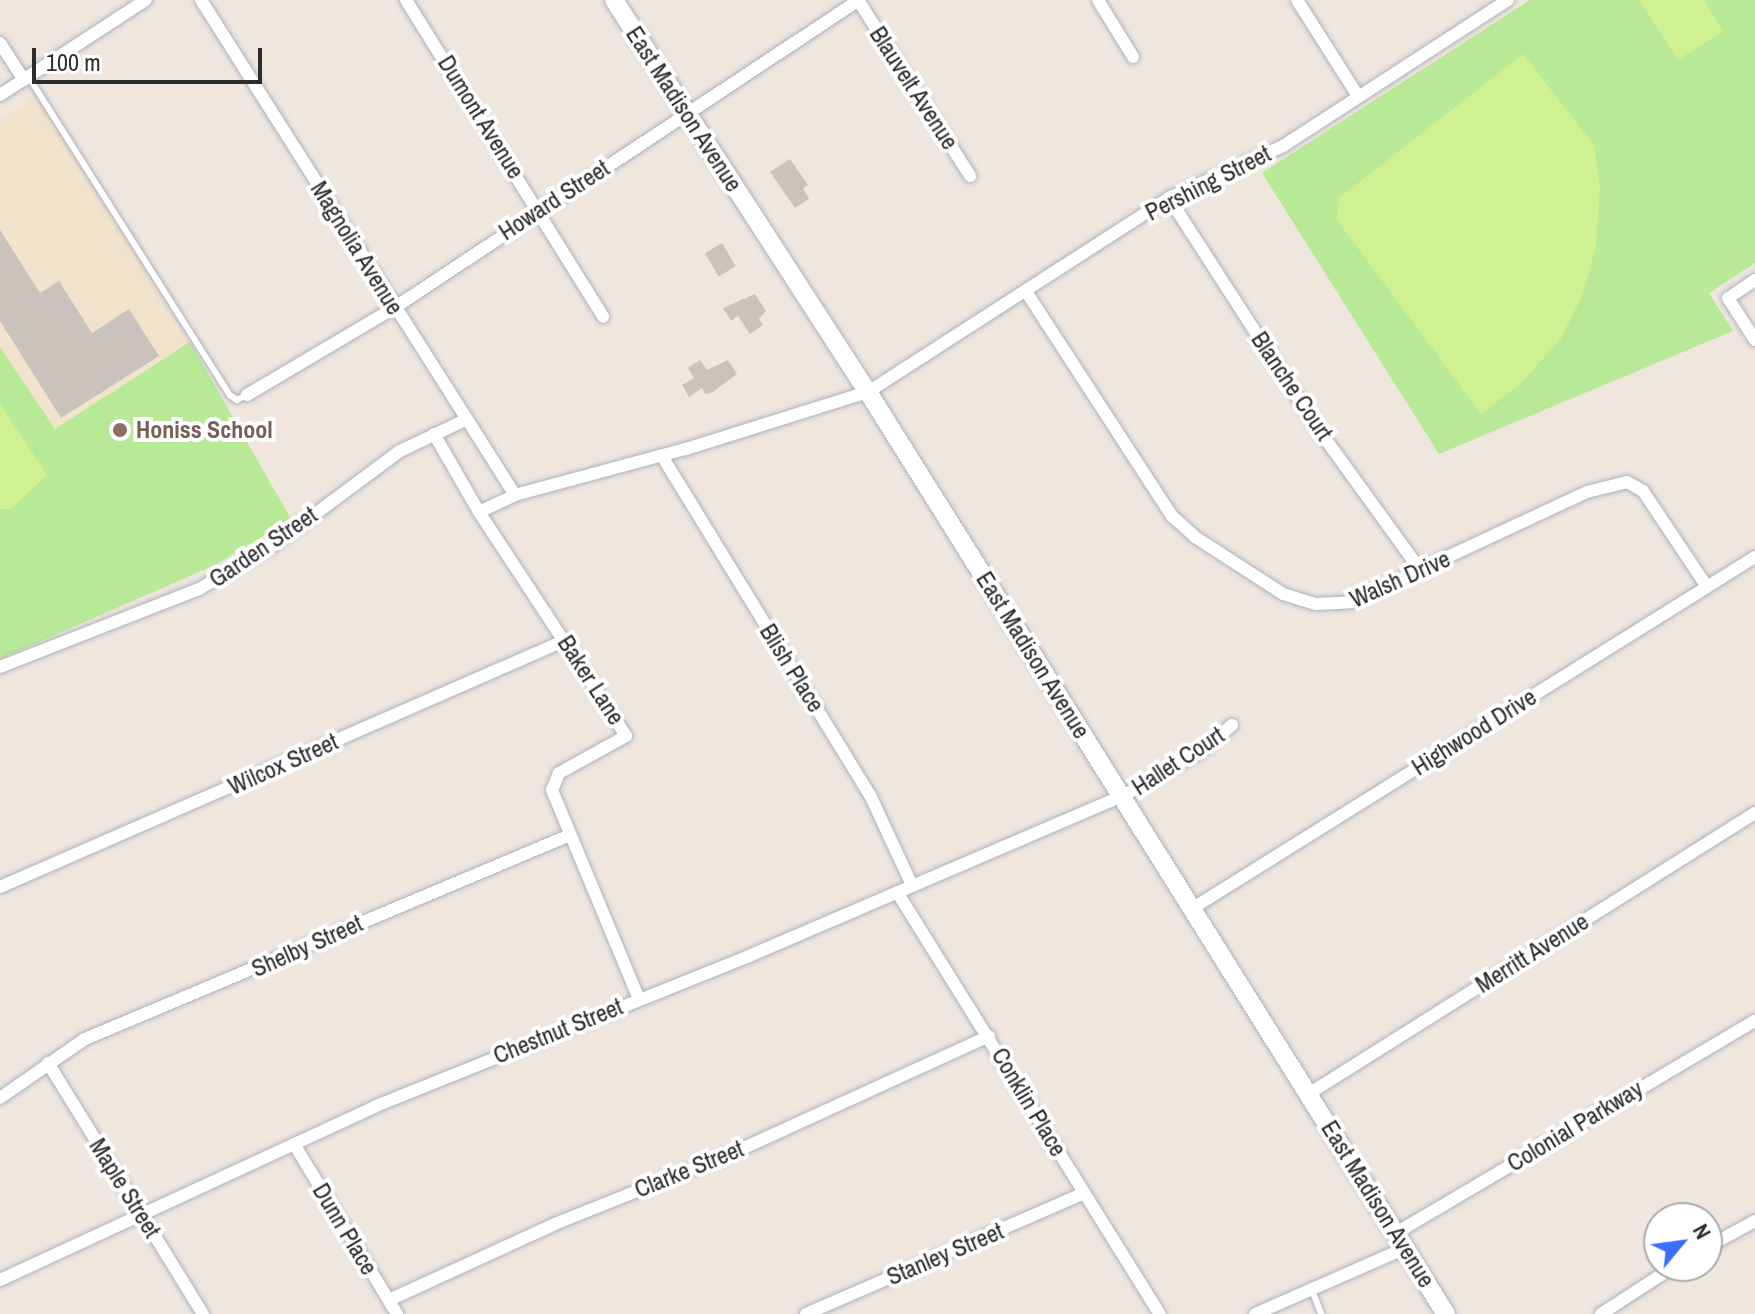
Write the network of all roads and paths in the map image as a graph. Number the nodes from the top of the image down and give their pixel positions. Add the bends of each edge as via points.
1 (146, 0) edge
2 (201, 0) edge
3 (406, 0) edge
4 (614, 0) edge
5 (858, 0) edge
6 (1098, 0) edge
7 (1297, 0) edge
8 (1508, 0) edge
9 (0, 43) edge
10 (1133, 57) dead end
11 (26, 78) junction
12 (0, 95) edge
13 (1358, 96) junction
14 (686, 114) junction
15 (970, 176) dead end
16 (1169, 198) junction
17 (539, 209) junction
18 (1755, 280) edge
19 (1027, 293) junction
20 (394, 308) junction
21 (603, 317) dead end
22 (1755, 340) edge
23 (868, 392) junction
24 (247, 395) joint
25 (467, 419) junction
26 (434, 434) junction
27 (662, 456) junction
28 (515, 495) junction
29 (479, 512) junction
30 (1755, 557) edge
31 (1421, 571) junction
32 (1707, 587) junction
33 (566, 640) junction
34 (0, 667) edge
35 (1232, 725) dead end
36 (1123, 796) junction
37 (1755, 813) edge
38 (570, 835) junction
39 (912, 885) junction
40 (0, 887) edge
41 (897, 892) junction
42 (1193, 908) junction
43 (639, 999) junction
44 (1755, 1021) edge
45 (989, 1036) junction
46 (48, 1063) junction
47 (1310, 1093) junction
48 (0, 1098) edge
49 (294, 1144) junction
50 (1084, 1193) junction
51 (140, 1213) junction
52 (1755, 1221) edge
53 (1723, 1238) edge
54 (1400, 1240) junction
55 (0, 1280) edge
56 (1650, 1282) edge
57 (1312, 1290) junction
58 (389, 1300) junction
59 (203, 1314) edge
60 (397, 1314) edge
61 (806, 1314) edge
62 (1160, 1314) edge
63 (1255, 1314) edge
64 (1321, 1314) edge
65 (1446, 1314) edge
66 (1601, 1314) edge

1 - 11 street
2 - 20 street, Magnolia Avenue
3 - 17 street, Dumont Avenue
4 - 14 main road, East Madison Avenue
5 - 14 street, Howard Street
5 - 15 street, Blauvelt Avenue
6 - 10 street
7 - 13 street
8 - 13 street, Pershing Street
9 - 11 street
11 - 12 street
11 - 24 lane via 230,395 237,400
13 - 16 street, Pershing Street via 1244,167
14 - 17 street, Howard Street
14 - 23 main road, East Madison Avenue
16 - 19 street, Pershing Street
16 - 31 street, Blanche Court via 1316,426
17 - 20 street, Howard Street
17 - 21 street, Dumont Avenue
18 - 22 street via 1728,298
19 - 23 street, Pershing Street
19 - 31 street, Walsh Drive via 1151,491 1195,537 1283,594 1316,604 1351,602
20 - 24 street, Howard Street
20 - 25 street, Magnolia Avenue
23 - 27 street
23 - 36 main road, East Madison Avenue
25 - 26 street, Garden Street
25 - 28 street, Magnolia Avenue
26 - 29 street, Baker Lane
26 - 34 street, Garden Street via 400,451 272,546 199,589
27 - 28 street
27 - 39 street, Blish Place via 870,795
28 - 29 street
29 - 33 street, Baker Lane
30 - 32 street, Highwood Drive
31 - 32 street, Walsh Drive via 1587,492 1627,482 1643,491
32 - 42 street, Highwood Drive
33 - 38 street, Baker Lane via 626,736 554,780 555,799
33 - 40 street, Wilcox Street
35 - 36 street, Hallet Court via 1200,752
36 - 39 street, Chestnut Street
36 - 42 main road, East Madison Avenue
37 - 47 street, Merritt Avenue
38 - 43 street, Baker Lane
38 - 46 street, Shelby Street via 85,1039
39 - 41 street, Chestnut Street
41 - 43 street, Chestnut Street
41 - 45 street, Conklin Place
42 - 47 main road, East Madison Avenue
43 - 49 street, Chestnut Street
44 - 54 street, Colonial Parkway
45 - 50 street, Conklin Place
45 - 58 street, Clarke Street
46 - 48 street, Shelby Street
46 - 51 street, Maple Street
47 - 54 main road, East Madison Avenue
49 - 51 street, Chestnut Street
49 - 58 street, Dunn Place
50 - 61 street, Stanley Street
50 - 62 street, Conklin Place
51 - 55 street, Chestnut Street
51 - 59 street, Maple Street
52 - 53 street
54 - 57 street, Colonial Parkway
54 - 65 main road, East Madison Avenue
56 - 66 street
57 - 63 street, Colonial Parkway
57 - 64 lane
58 - 60 street, Dunn Place

